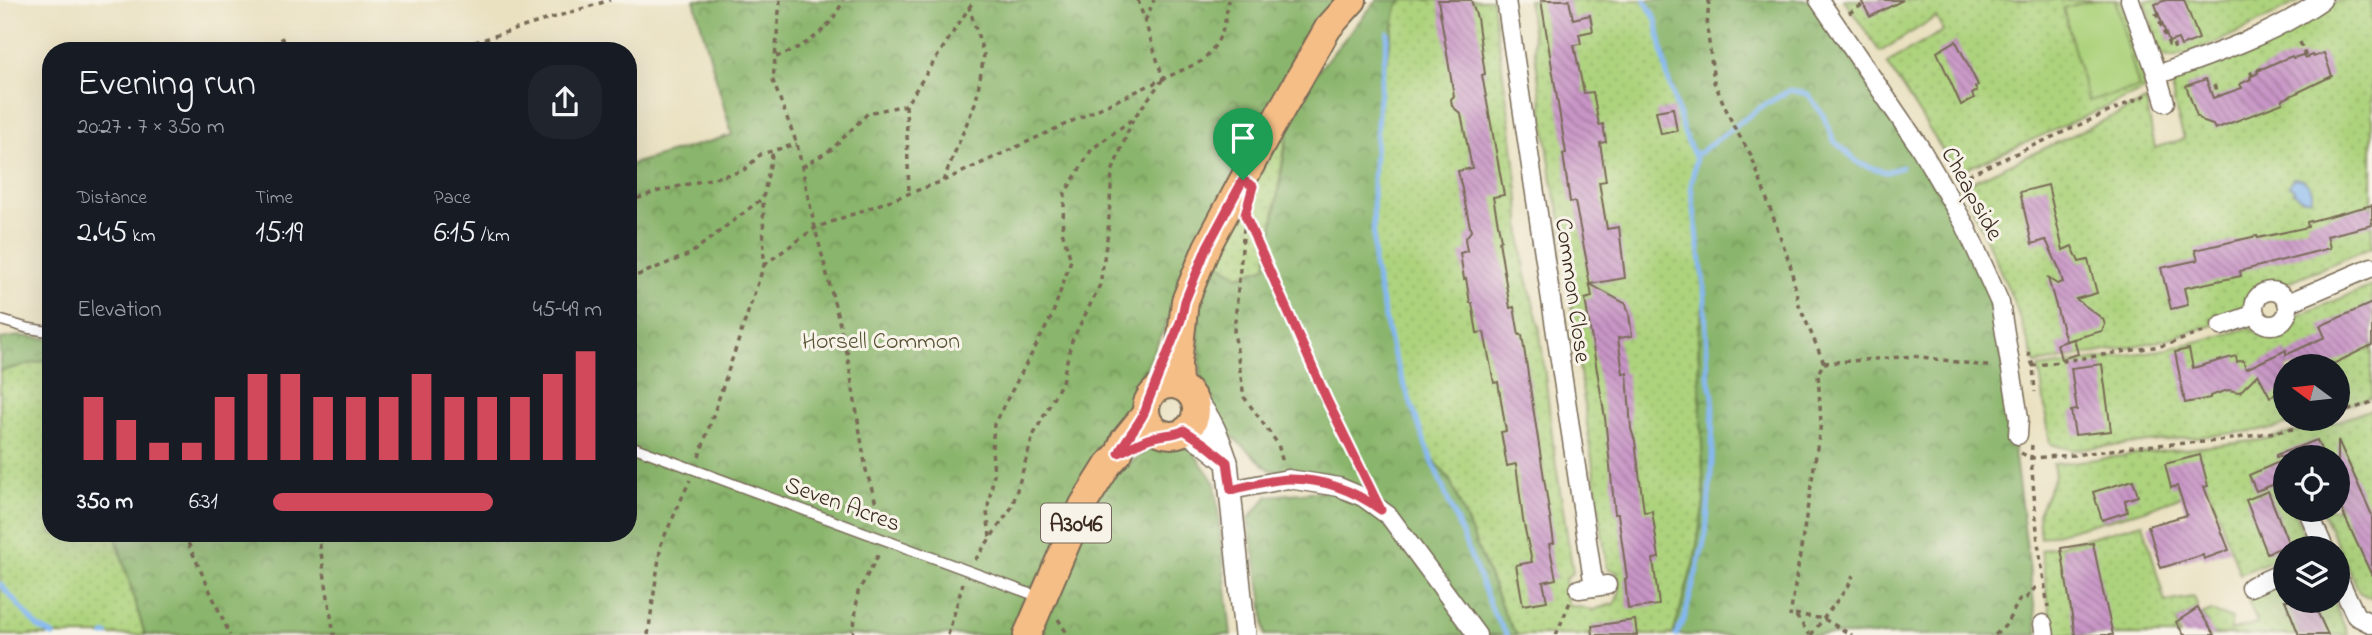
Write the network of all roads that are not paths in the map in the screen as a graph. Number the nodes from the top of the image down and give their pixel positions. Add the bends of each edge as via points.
1 (1353, 0) edge
2 (1506, 0) edge
3 (1819, 0) edge
4 (2130, 0) edge
5 (2322, 0) edge
6 (2372, 267) edge
7 (0, 320) edge
8 (1181, 320) junction
9 (2221, 326) road end
10 (42, 330) edge
11 (1186, 392) junction
12 (1150, 403) junction
13 (1175, 432) junction
14 (2019, 444) road end
15 (637, 448) edge
16 (1119, 453) junction
17 (1227, 462) junction
18 (1231, 490) junction
19 (2273, 577) edge
20 (1593, 587) road end
21 (2250, 587) dead end
22 (1043, 599) junction
23 (2350, 603) edge
24 (2368, 627) edge
25 (1027, 635) edge
26 (1245, 635) edge
27 (1478, 635) edge

1 - 8 main road, A3046 via 1328,28 1240,184 1207,247
2 - 20 street, Common Close
3 - 14 street, Cheapside via 1919,146 1965,225 2000,303 2020,418
4 - 5 street via 2161,88
6 - 9 street via 2288,303 2282,294 2269,291 2257,298 2255,314
7 - 10 lane
8 - 11 main road, A3046
8 - 12 main road, A3046
11 - 12 main road via 1160,387
11 - 13 main road via 1195,415 1191,425
11 - 17 street via 1202,407
12 - 13 main road via 1152,426
12 - 16 main road, A3046
13 - 16 main road, A3046
13 - 17 street via 1205,444
15 - 22 lane, Seven Acres
16 - 22 main road, A3046 via 1083,505
17 - 18 street
18 - 26 street
18 - 27 street via 1288,479 1339,487 1363,497 1389,516
19 - 21 street
22 - 25 main road, A3046
23 - 24 street

